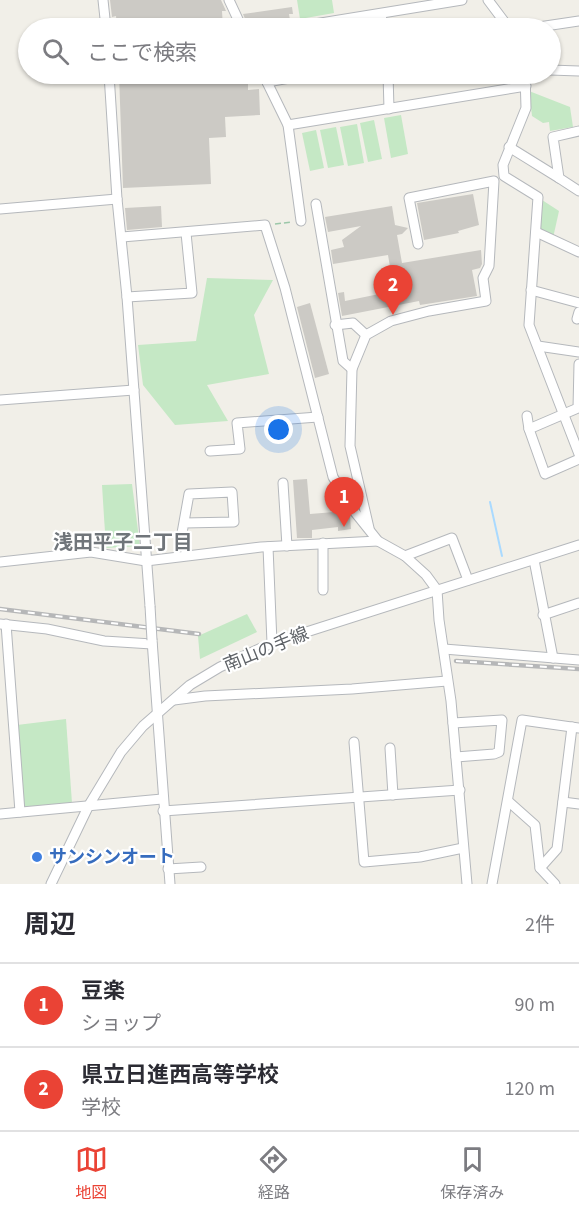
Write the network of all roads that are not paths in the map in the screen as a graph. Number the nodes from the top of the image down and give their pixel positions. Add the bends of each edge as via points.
1 (103, 0) edge
2 (229, 0) edge
3 (462, 0) edge
4 (488, 0) edge
5 (381, 14) junction
6 (105, 18) edge
7 (237, 18) edge
8 (355, 18) edge
9 (382, 18) edge
10 (502, 18) edge
11 (579, 21) edge
12 (561, 24) edge
13 (561, 70) edge
14 (579, 71) edge
15 (110, 84) edge
16 (268, 84) edge
17 (388, 84) edge
18 (526, 86) joint
19 (389, 109) junction
20 (288, 125) junction
21 (579, 131) edge
22 (509, 147) junction
23 (559, 178) junction
24 (579, 191) edge
25 (117, 199) junction
26 (316, 204) dead end
27 (0, 209) edge
28 (301, 220) dead end
29 (536, 232) junction
30 (186, 233) junction
31 (122, 237) junction
32 (418, 244) dead end
33 (579, 252) edge
34 (531, 290) junction
35 (127, 297) junction
36 (579, 303) edge
37 (335, 325) junction
38 (366, 335) junction
39 (538, 346) junction
40 (579, 352) edge
41 (579, 364) edge
42 (352, 369) junction
43 (134, 390) junction
44 (0, 400) edge
45 (527, 416) dead end
46 (564, 416) junction
47 (318, 417) junction
48 (530, 429) junction
49 (210, 451) dead end
50 (579, 454) edge
51 (579, 459) edge
52 (283, 483) dead end
53 (184, 523) junction
54 (370, 530) junction
55 (378, 541) junction
56 (323, 543) junction
57 (579, 545) edge
58 (287, 546) junction
59 (268, 547) junction
60 (187, 555) junction
61 (405, 556) junction
62 (534, 560) junction
63 (146, 561) junction
64 (0, 562) edge
65 (468, 580) junction
66 (324, 590) dead end
67 (437, 590) junction
68 (579, 603) edge
69 (543, 615) junction
70 (3, 624) edge
71 (152, 642) junction
72 (272, 643) junction
73 (444, 649) junction
74 (553, 658) junction
75 (579, 660) edge
76 (447, 681) junction
77 (172, 700) junction
78 (158, 714) junction
79 (453, 723) junction
80 (577, 727) edge
81 (354, 742) dead end
82 (390, 748) dead end
83 (456, 757) junction
84 (568, 759) junction
85 (579, 761) edge
86 (460, 790) junction
87 (393, 795) junction
88 (162, 798) junction
89 (359, 798) junction
90 (508, 801) junction
91 (563, 802) junction
92 (579, 804) edge
93 (89, 805) junction
94 (163, 811) junction
95 (20, 812) junction
96 (0, 814) edge
97 (463, 848) junction
98 (201, 867) dead end
99 (540, 868) junction
100 (168, 869) junction
101 (51, 884) edge
102 (170, 884) edge
103 (467, 884) edge
104 (492, 884) edge
105 (555, 884) edge

1 - 6 street
2 - 7 street
3 - 5 street
4 - 10 street
5 - 8 street
5 - 9 street
11 - 12 street
13 - 14 street
15 - 25 street
16 - 20 street
17 - 19 street
18 - 19 street
18 - 22 street via 526,108
19 - 20 street
20 - 28 street
21 - 23 street via 553,137
22 - 23 street
22 - 29 street via 504,176 538,197
23 - 24 street
25 - 27 street
25 - 31 street
26 - 37 street
29 - 33 street
29 - 34 street
30 - 31 street
30 - 35 street via 192,293
30 - 47 street via 265,225
31 - 35 street
32 - 38 street via 409,198 494,181 489,266 483,278 486,301 391,321
34 - 36 street
34 - 39 street via 529,326
35 - 43 street
37 - 38 street via 353,323
37 - 42 street via 343,361
38 - 42 street
39 - 40 street
39 - 46 street
41 - 46 street via 578,408
42 - 54 street via 350,446
43 - 44 street
43 - 63 street
45 - 48 street
46 - 48 street
46 - 50 street
47 - 49 street via 237,423 240,449
47 - 54 street via 333,477
48 - 51 street via 545,474
52 - 58 street
53 - 53 street via 234,522 231,492 189,494
53 - 60 street
54 - 55 street
55 - 56 street
55 - 61 street
56 - 58 street
56 - 66 street
57 - 62 street, 南山の手線
58 - 59 street
59 - 60 street
59 - 72 street
60 - 63 street
61 - 65 street via 452,538
61 - 67 street
62 - 65 street, 南山の手線
62 - 69 street
63 - 64 street via 91,552
63 - 71 street, bridge
65 - 67 street, 南山の手線
67 - 72 street, 南山の手線
67 - 73 street
68 - 69 street
69 - 74 street
70 - 71 street via 104,641
70 - 95 street
71 - 78 street
72 - 77 street, 南山の手線 via 220,667
73 - 74 street
73 - 76 street
74 - 75 street
76 - 77 street
76 - 79 street
77 - 78 street, 南山の手線
78 - 88 street
78 - 93 street, 南山の手線 via 121,752
79 - 83 street
79 - 83 street via 502,720 499,752
80 - 84 street
80 - 90 street via 522,720
81 - 89 street
82 - 87 street
83 - 86 street
84 - 85 street
84 - 91 street
86 - 87 street
86 - 97 street
87 - 89 street
88 - 93 street
88 - 94 street
89 - 94 street
89 - 97 street via 364,862
90 - 99 street via 535,825
90 - 104 street
91 - 92 street
91 - 99 street via 557,849
93 - 95 street
93 - 101 street, 南山の手線
94 - 100 street
95 - 96 street
97 - 103 street
98 - 100 street
99 - 105 street
100 - 102 street

